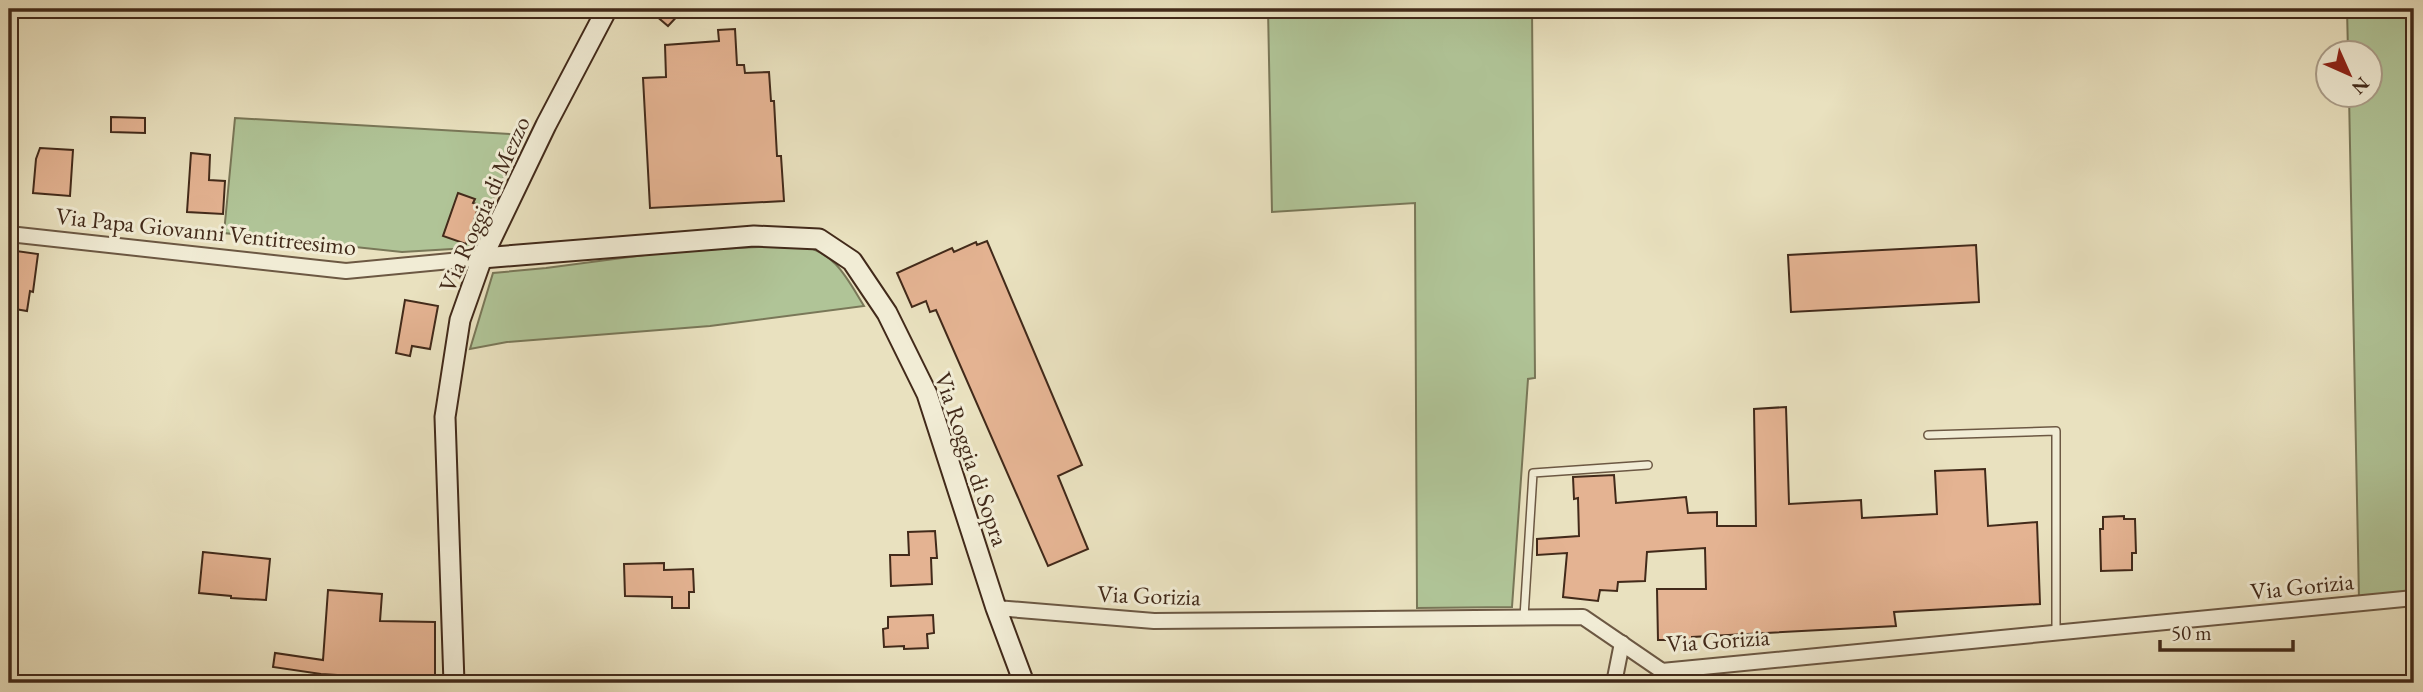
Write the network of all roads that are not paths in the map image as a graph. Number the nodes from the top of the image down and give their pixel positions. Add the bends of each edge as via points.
1 (607, 9) edge
2 (9, 234) edge
3 (482, 258) junction
4 (1928, 435) dead end
5 (1648, 465) dead end
6 (2414, 598) edge
7 (996, 608) junction
8 (1524, 617) junction
9 (2056, 632) junction
10 (1622, 643) junction
11 (454, 683) edge
12 (1024, 683) edge
13 (1614, 683) edge

1 - 3 street, Via Roggia di Mezzo
2 - 3 street, Via Papa Giovanni Ventitreesimo via 346,271
3 - 7 street, Via Roggia di Sopra via 754,236 819,239 852,261 887,313 927,394
3 - 11 street, Via Roggia di Mezzo via 460,320 445,417
4 - 9 lane via 2056,431
5 - 8 lane via 1533,473
6 - 9 street, Via Gorizia
7 - 8 street, Via Gorizia via 1154,621
7 - 12 street, Via Roggia di Sopra
8 - 10 street, Via Gorizia via 1584,617
9 - 10 street, Via Gorizia via 1662,671
10 - 13 street

